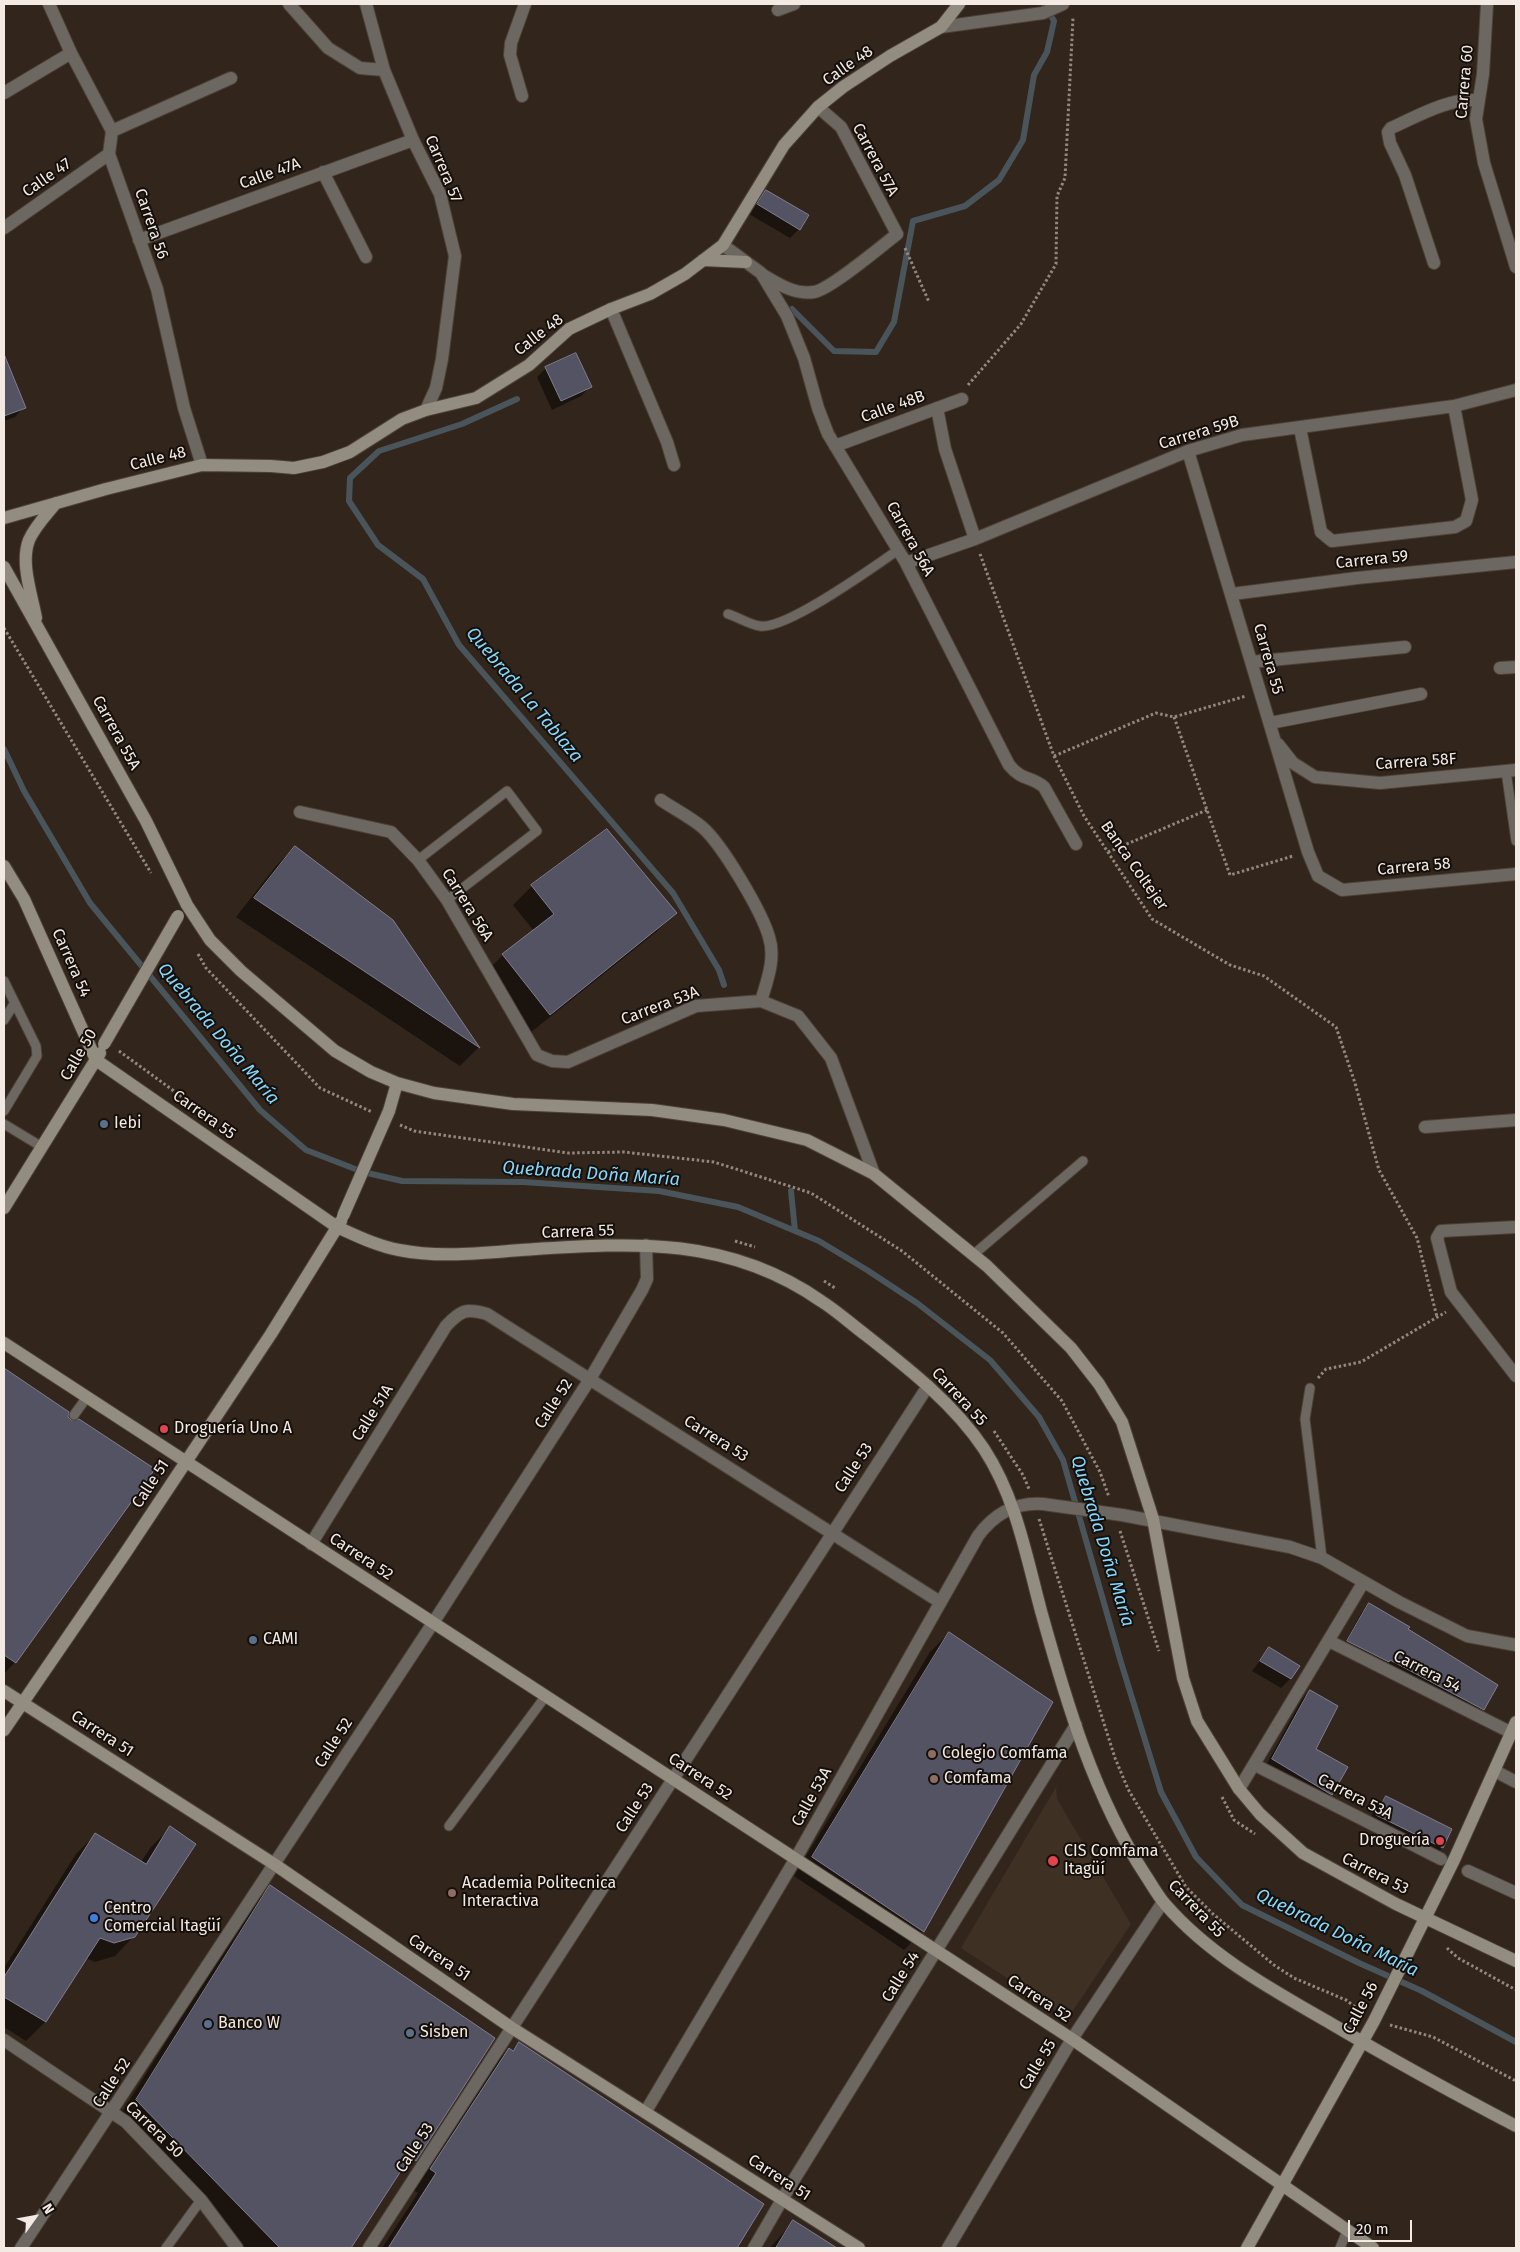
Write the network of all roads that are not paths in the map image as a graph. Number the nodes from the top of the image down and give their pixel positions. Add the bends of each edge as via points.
1 (49, 4) edge
2 (289, 4) edge
3 (366, 4) edge
4 (525, 4) edge
5 (794, 4) edge
6 (959, 4) edge
7 (1488, 4) edge
8 (1066, 7) edge
9 (778, 10) dead end
10 (941, 27) junction
11 (71, 53) junction
12 (384, 70) junction
13 (231, 78) dead end
14 (4, 94) edge
15 (522, 96) dead end
16 (1479, 100) junction
17 (818, 108) junction
18 (112, 132) junction
19 (413, 140) junction
20 (109, 154) junction
21 (323, 172) junction
22 (4, 228) edge
23 (140, 240) junction
24 (723, 244) junction
25 (366, 257) dead end
26 (703, 260) junction
27 (746, 262) junction
28 (1434, 263) dead end
29 (1516, 267) edge
30 (761, 274) junction
31 (611, 309) junction
32 (1516, 390) edge
33 (957, 401) road end
34 (1454, 406) junction
35 (937, 408) junction
36 (426, 410) junction
37 (1300, 428) junction
38 (835, 446) junction
39 (1188, 451) junction
40 (202, 465) junction
41 (674, 465) dead end
42 (56, 503) junction
43 (4, 518) edge
44 (975, 539) junction
45 (898, 550) junction
46 (1516, 562) edge
47 (906, 563) junction
48 (4, 567) edge
49 (1232, 594) junction
50 (728, 614) dead end
51 (37, 626) junction
52 (1405, 647) dead end
53 (1251, 662) junction
54 (1516, 667) edge
55 (1500, 668) dead end
56 (1421, 694) dead end
57 (1270, 723) junction
58 (1274, 738) junction
59 (1511, 771) edge
60 (661, 800) dead end
61 (300, 812) dead end
62 (1516, 841) edge
63 (1076, 844) dead end
64 (418, 860) junction
65 (4, 866) edge
66 (1516, 874) edge
67 (1318, 876) joint
68 (8, 879) edge
69 (447, 900) junction
70 (187, 905) junction
71 (4, 981) edge
72 (761, 1001) junction
73 (14, 1004) junction
74 (4, 1020) edge
75 (96, 1060) junction
76 (568, 1062) joint
77 (397, 1083) junction
78 (4, 1111) edge
79 (1516, 1120) edge
80 (4, 1124) edge
81 (1425, 1127) dead end
82 (42, 1146) junction
83 (1083, 1161) dead end
84 (874, 1174) junction
85 (4, 1205) edge
86 (340, 1222) junction
87 (1516, 1227) edge
88 (646, 1245) junction
89 (973, 1255) junction
90 (471, 1310) joint
91 (4, 1342) edge
92 (1516, 1376) edge
93 (590, 1379) junction
94 (928, 1386) junction
95 (1310, 1388) road end
96 (87, 1397) junction
97 (74, 1415) dead end
98 (184, 1461) junction
99 (1012, 1507) junction
100 (1153, 1519) junction
101 (832, 1532) junction
102 (311, 1544) junction
103 (1322, 1558) junction
104 (1363, 1583) junction
105 (940, 1602) junction
106 (433, 1623) junction
107 (1329, 1640) junction
108 (1516, 1645) edge
109 (4, 1691) edge
110 (545, 1697) junction
111 (21, 1702) junction
112 (1076, 1724) junction
113 (1514, 1728) edge
114 (4, 1730) edge
115 (1255, 1765) junction
116 (1495, 1772) junction
117 (673, 1779) junction
118 (1516, 1782) edge
119 (1239, 1789) junction
120 (449, 1826) dead end
121 (796, 1858) junction
122 (1441, 1859) dead end
123 (274, 1864) junction
124 (1468, 1870) dead end
125 (1516, 1893) edge
126 (1163, 1902) junction
127 (1426, 1917) junction
128 (936, 1951) junction
129 (1516, 1961) edge
130 (512, 2028) junction
131 (4, 2040) edge
132 (1072, 2040) junction
133 (1361, 2041) junction
134 (646, 2111) junction
135 (113, 2112) junction
136 (1516, 2126) edge
137 (1282, 2184) junction
138 (782, 2199) junction
139 (201, 2200) junction
140 (1347, 2231) junction
141 (21, 2248) edge
142 (166, 2248) edge
143 (237, 2248) edge
144 (369, 2248) edge
145 (754, 2248) edge
146 (859, 2248) edge
147 (948, 2248) edge
148 (1247, 2248) edge
149 (1340, 2248) edge
150 (1373, 2248) edge

1 - 11 street
2 - 12 street via 328,48 360,68
3 - 12 street, Carrera 57
4 - 15 street via 510,55
5 - 9 street
6 - 10 street
7 - 16 street, Carrera 60
8 - 10 street, Calle 48
10 - 17 street, Calle 48 via 882,62
11 - 14 street
11 - 18 street
12 - 19 street, Carrera 57
13 - 18 street
16 - 28 street via 1462,101 1420,113 1388,132
16 - 29 street, Carrera 60 via 1476,119 1484,163
17 - 24 street, Calle 48 via 784,145
17 - 30 street, Carrera 57A via 841,128 899,237 815,292 794,291
18 - 20 street, Carrera 56
19 - 21 street, Calle 47A
19 - 36 street, Carrera 57 via 440,194 455,256 442,359 436,388
20 - 22 street, Calle 47
20 - 23 street, Carrera 56
21 - 23 street, Calle 47A
21 - 25 street
23 - 40 street, Carrera 56 via 157,289 184,408
24 - 26 street, Calle 48
24 - 27 street, Carrera 56A
26 - 27 street
26 - 31 street, Calle 48 via 650,294
27 - 30 street, Carrera 56A
30 - 38 street, Carrera 56A via 786,316 804,358 818,408
31 - 36 street, Calle 48 via 569,330 529,365 476,398
31 - 41 street
32 - 34 street, Carrera 59B
33 - 35 street, Calle 48B
34 - 37 street, Carrera 59B
34 - 37 street via 1472,500 1466,521 1455,527 1332,541 1321,532
35 - 38 street, Calle 48B
35 - 44 street via 945,449
36 - 40 street, Calle 48 via 402,419 350,452 323,462 294,468
37 - 39 street, Carrera 59B via 1242,435
38 - 45 street, Carrera 56A
39 - 44 street, Carrera 59B
39 - 49 street, Carrera 55
40 - 42 street, Calle 48
42 - 43 street, Calle 48
42 - 51 street via 29,541 26,563
44 - 47 street, Carrera 59B
45 - 47 street, Carrera 56A
45 - 50 lane via 835,594 774,624 761,626
46 - 49 street, Carrera 59
47 - 63 street, Carrera 56A via 1009,764 1019,776 1044,787
48 - 51 street, Carrera 55A
49 - 53 street, Carrera 55
51 - 70 street, Carrera 55A via 146,821
52 - 53 street
53 - 57 street, Carrera 55
54 - 55 street
56 - 57 street
57 - 58 street, Carrera 55
58 - 59 street, Carrera 58F via 1293,763 1316,777 1380,783
58 - 67 street, Carrera 55
59 - 62 lane
60 - 72 street via 702,828 719,846 770,938 770,969
61 - 64 street, Carrera 56A via 391,832
64 - 69 street, Carrera 56A
64 - 69 lane via 507,791 537,831
65 - 68 street, Carrera 54
66 - 67 street, Carrera 58 via 1342,890
68 - 75 street, Carrera 54 via 24,898
69 - 76 street, Carrera 56A via 537,1055
70 - 75 street, Calle 50, bridge
70 - 77 street, Carrera 55A via 210,940 228,959 301,1023 335,1051
71 - 73 lane
72 - 76 street, Carrera 53A via 696,1006
72 - 84 street, Carrera 53A via 798,1016 831,1058
73 - 74 lane
73 - 78 lane via 36,1046 37,1056
75 - 82 street, Calle 50
75 - 86 street, Carrera 55
77 - 84 street, Carrera 55A via 434,1093 513,1104 652,1110 724,1120 807,1140
77 - 86 street, Calle 51, bridge via 389,1111
79 - 81 street
80 - 82 lane
82 - 85 street, Calle 50
83 - 89 lane
84 - 89 street, Carrera 53
86 - 88 street, Carrera 55 via 367,1241 427,1254
86 - 98 street, Calle 51 via 271,1334
87 - 92 street via 1441,1231 1437,1238 1451,1292
88 - 93 street, Calle 52 via 647,1279
88 - 94 street, Carrera 55 via 704,1250 743,1260 782,1277 821,1300
89 - 100 street, Carrera 53 via 1070,1348 1099,1384 1122,1422
90 - 93 street, Carrera 53 via 487,1314
90 - 102 street, Calle 51A via 457,1314 446,1326
91 - 96 street, Carrera 52
93 - 101 street, Carrera 53
93 - 106 street, Calle 52
94 - 99 street, Carrera 55 via 959,1416 984,1449
94 - 101 street, Calle 53
95 - 103 lane via 1305,1419
96 - 97 lane
96 - 98 street, Carrera 52
98 - 102 street, Carrera 52
98 - 111 street, Calle 51 via 124,1555
99 - 100 street, bridge via 1038,1503
99 - 105 street, Calle 53A via 987,1524
99 - 112 street, Carrera 55
100 - 103 street via 1290,1547
100 - 119 street, Carrera 53 via 1183,1678 1198,1721
101 - 105 street, Carrera 53
101 - 117 street, Calle 53
102 - 106 street, Carrera 52
103 - 104 street
104 - 107 street
104 - 108 street via 1467,1636
105 - 121 street, Calle 53A
106 - 110 street, Carrera 52
106 - 123 street, Calle 52
107 - 113 street, Carrera 54
107 - 115 street
109 - 111 street, Carrera 51
110 - 117 street, Carrera 52
110 - 120 lane
111 - 114 street, Calle 51
111 - 123 street, Carrera 51
112 - 126 street, Carrera 55 via 1109,1810 1134,1858
112 - 128 street, Calle 54
113 - 116 street, Calle 56
115 - 119 street
115 - 122 street, Carrera 53A
116 - 118 street
116 - 127 street, Calle 56
117 - 121 street, Carrera 52
117 - 130 street, Calle 53
119 - 127 street, Carrera 53 via 1260,1814 1303,1853
121 - 128 street, Carrera 52
121 - 134 street, Calle 53A
123 - 130 street, Carrera 51
123 - 135 street, Calle 52
124 - 125 street
126 - 132 street, Calle 55
126 - 133 street, Carrera 55 via 1209,1948 1260,1983
127 - 129 street, Carrera 53
127 - 133 street, Calle 56
128 - 132 street, Carrera 52
128 - 138 street, Calle 54
130 - 134 street, Carrera 51
130 - 144 street, Calle 53
131 - 135 street, Carrera 50
132 - 137 street, Carrera 52
132 - 147 street, Calle 55
133 - 136 street, Carrera 55
133 - 137 street, Calle 56
134 - 138 street, Carrera 51
135 - 139 street, Carrera 50
135 - 141 street, Calle 52
137 - 140 street, Carrera 52
137 - 148 street, Calle 56
138 - 145 street, Calle 54
138 - 146 street, Carrera 51
139 - 142 lane
139 - 143 street, Carrera 50
140 - 149 lane
140 - 150 street, Carrera 52

